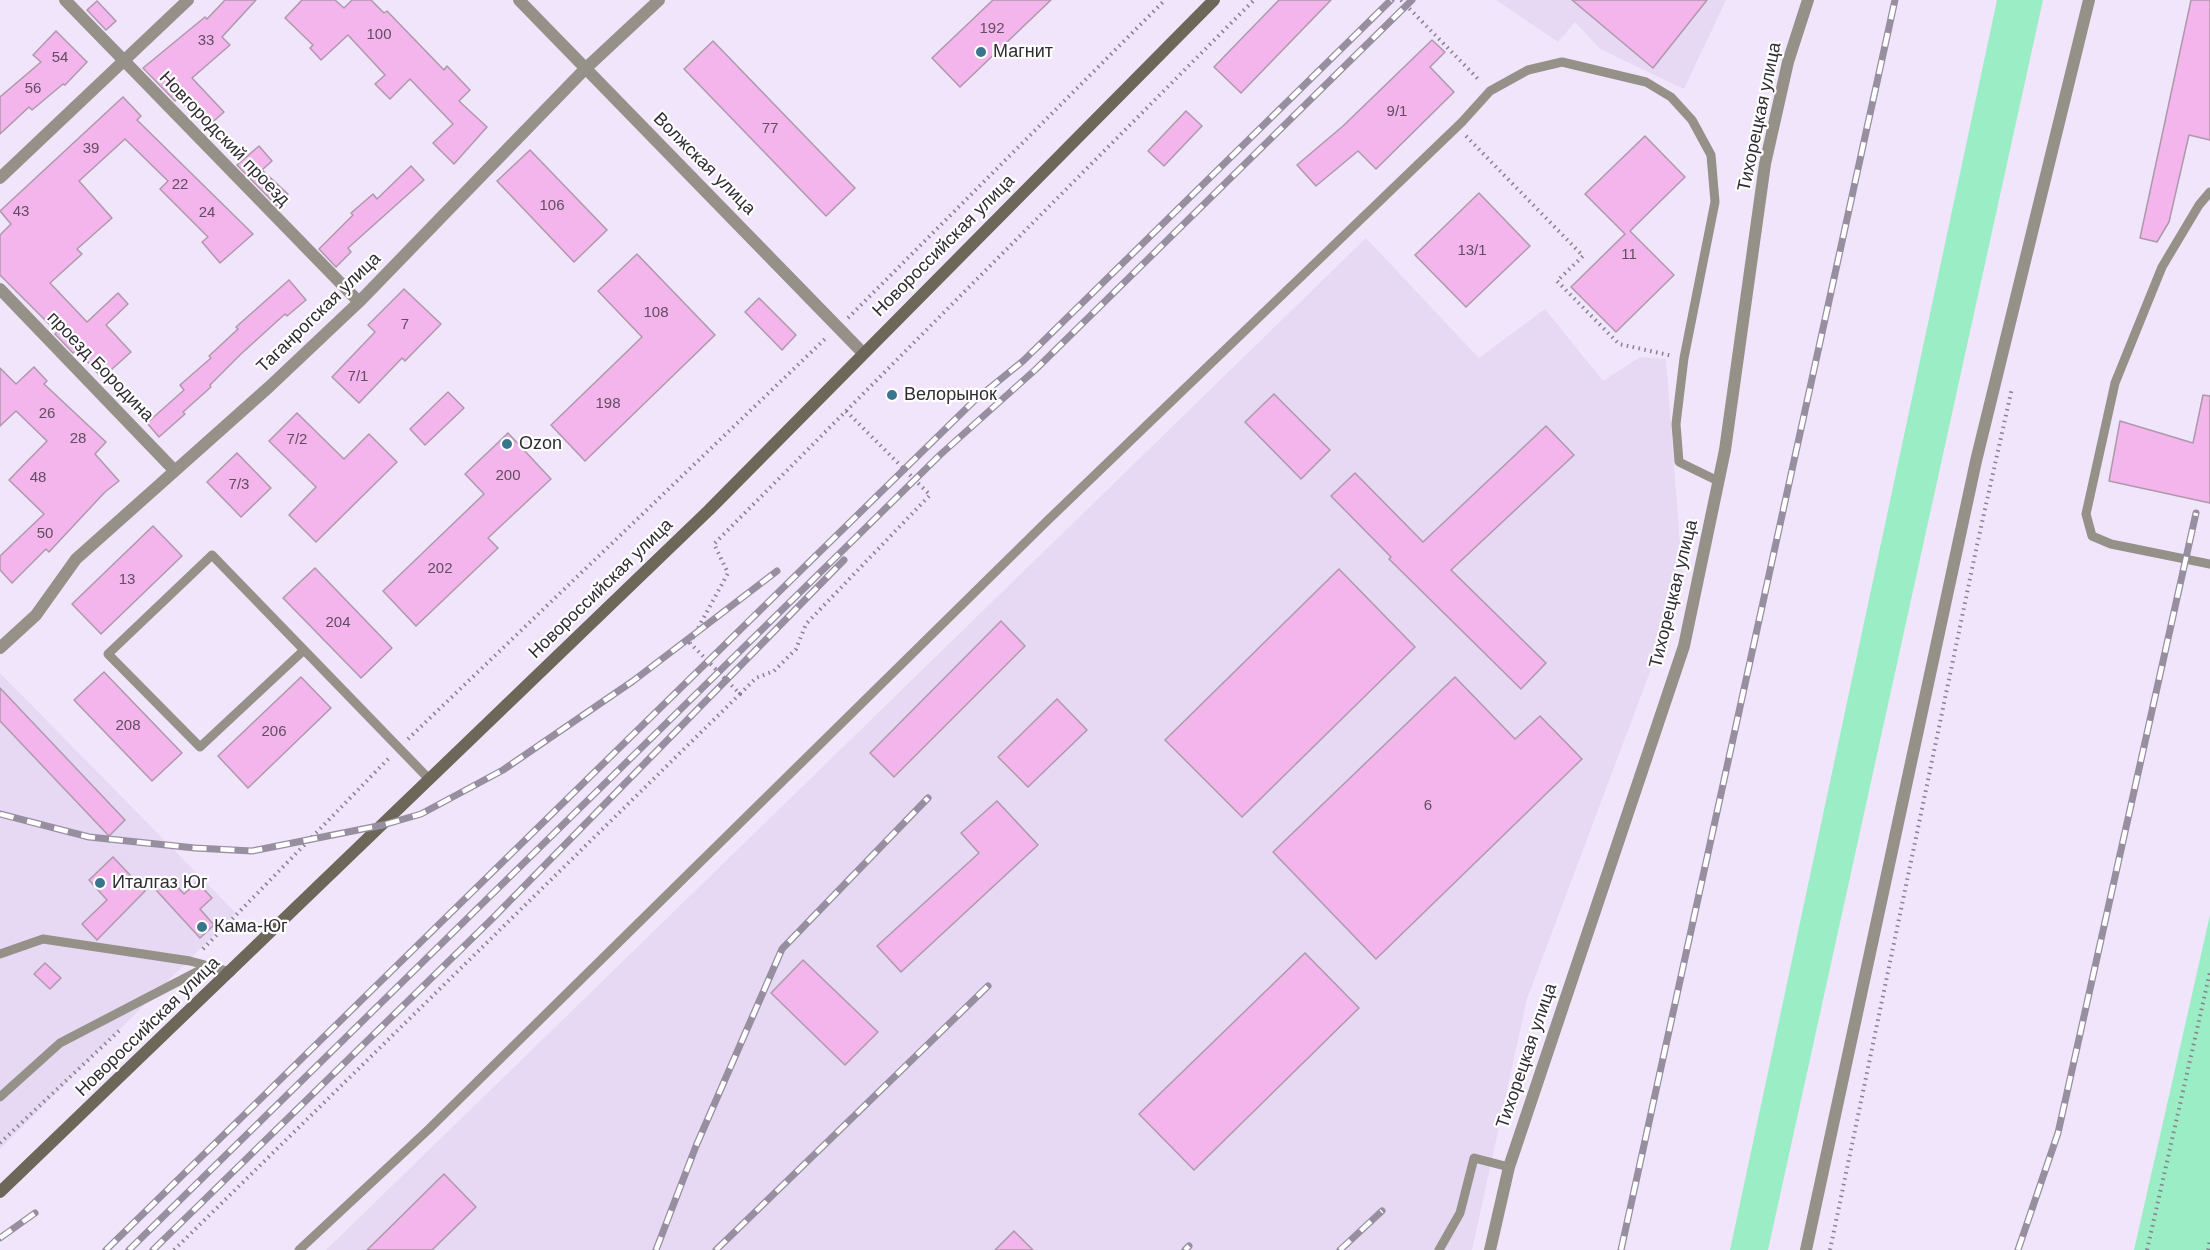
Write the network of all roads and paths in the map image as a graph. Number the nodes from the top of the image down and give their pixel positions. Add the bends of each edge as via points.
1 (65, 0) edge
2 (188, 0) edge
3 (519, 0) edge
4 (660, 0) edge
5 (1165, 0) edge
6 (1214, 0) edge
7 (1254, 0) edge
8 (1401, 0) edge
9 (1808, 0) edge
10 (2089, 0) edge
11 (122, 61) junction
12 (585, 69) junction
13 (1490, 92) junction
14 (1457, 127) junction
15 (0, 178) edge
16 (2210, 192) edge
17 (0, 288) edge
18 (359, 302) junction
19 (838, 327) junction
20 (863, 353) junction
21 (1684, 358) junction
22 (2013, 383) dead end
23 (845, 411) junction
24 (174, 470) junction
25 (1718, 481) junction
26 (2210, 564) edge
27 (0, 648) edge
28 (304, 650) junction
29 (740, 694) junction
30 (399, 748) junction
31 (430, 780) junction
32 (0, 954) edge
33 (190, 961) junction
34 (207, 966) junction
35 (231, 972) junction
36 (2210, 972) edge
37 (129, 1022) dead end
38 (0, 1097) edge
39 (0, 1143) edge
40 (1509, 1167) junction
41 (0, 1192) edge
42 (2210, 1240) edge
43 (174, 1250) edge
44 (300, 1250) edge
45 (1439, 1250) edge
46 (1490, 1250) edge
47 (1806, 1250) edge
48 (1830, 1250) edge
49 (2147, 1250) edge
50 (2208, 1250) edge

1 - 11 street, Новгородский проезд
2 - 11 street
3 - 12 street, Волжская улица
4 - 12 street, Таганрогская улица
5 - 19 path
6 - 20 main road, Новороссийская улица
7 - 23 path
8 - 13 path
9 - 25 street, Тихорецкая улица via 1788,62 1766,164
10 - 47 street via 1976,461
11 - 15 street
11 - 18 street, Новгородский проезд
12 - 18 street, Таганрогская улица
12 - 19 street, Волжская улица
13 - 14 lane
13 - 21 lane via 1528,70 1562,62 1646,82 1671,97 1692,120 1711,154 1715,202
14 - 21 path via 1583,256 1557,281 1619,344
14 - 44 lane
16 - 26 lane via 2162,267 2115,383 2086,514 2092,536 2111,544
17 - 24 street, проезд Бородина
18 - 24 street, Таганрогская улица
19 - 20 street, Волжская улица
19 - 30 path
20 - 31 main road, Новороссийская улица via 709,510
21 - 25 lane via 1676,424 1679,462
22 - 48 path
23 - 29 path via 714,544 728,573 690,643
23 - 29 path via 930,495 806,624 796,649 774,671 756,678
24 - 27 street, Таганрогская улица via 76,559 36,615
25 - 40 street, Тихорецкая улица via 1684,646
28 - 28 lane via 212,555 108,654 200,747
28 - 30 lane
29 - 43 path
30 - 31 lane
30 - 33 path
31 - 35 main road, Новороссийская улица
32 - 33 lane via 44,939
33 - 34 lane
34 - 35 lane
34 - 38 lane via 60,1043
35 - 41 main road, Новороссийская улица
36 - 49 path
37 - 39 path
40 - 45 lane via 1474,1158 1460,1213
40 - 46 street, Тихорецкая улица
42 - 50 path

